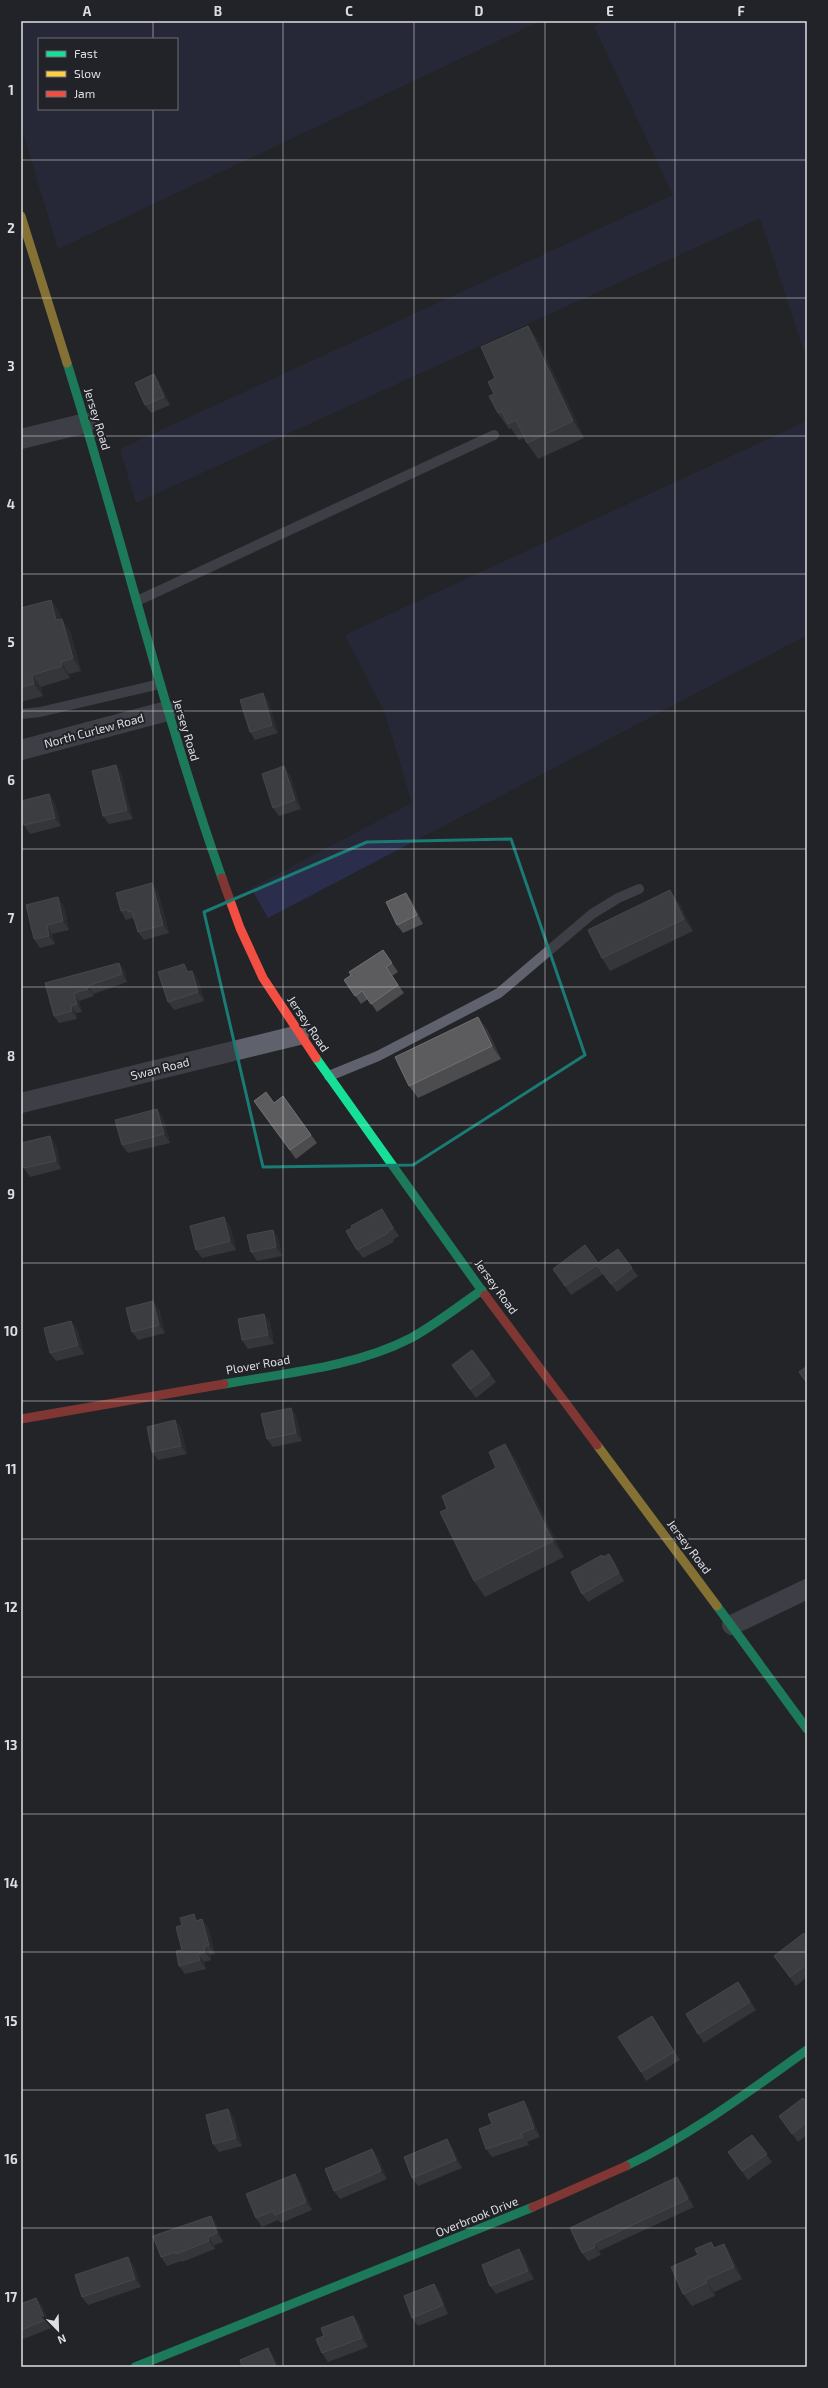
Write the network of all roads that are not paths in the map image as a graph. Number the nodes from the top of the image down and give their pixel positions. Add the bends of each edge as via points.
1 (21, 216) edge
2 (86, 423) junction
3 (494, 435) dead end
4 (21, 439) edge
5 (137, 601) junction
6 (160, 684) junction
7 (167, 711) junction
8 (21, 714) edge
9 (21, 750) edge
10 (640, 890) dead end
11 (299, 1035) junction
12 (330, 1076) junction
13 (21, 1104) edge
14 (482, 1290) junction
15 (21, 1419) edge
16 (807, 1589) edge
17 (732, 1625) junction
18 (807, 1729) edge
19 (807, 2050) edge
20 (135, 2367) edge

1 - 2 street, Jersey Road
2 - 4 street
2 - 5 street, Jersey Road
3 - 5 lane
5 - 6 street, Jersey Road
6 - 7 street, Jersey Road
6 - 8 lane via 40,712
7 - 9 street, North Curlew Road
7 - 11 street, Jersey Road via 197,807 240,928 263,978
10 - 12 lane via 618,898 592,914 498,993 378,1056
11 - 12 street, Jersey Road
11 - 13 street, Swan Road
12 - 14 street, Jersey Road
14 - 15 street, Plover Road via 408,1338 356,1358 325,1366
14 - 17 street, Jersey Road
16 - 17 street
17 - 18 street, Jersey Road
19 - 20 street, Overbrook Drive via 695,2130 629,2166

